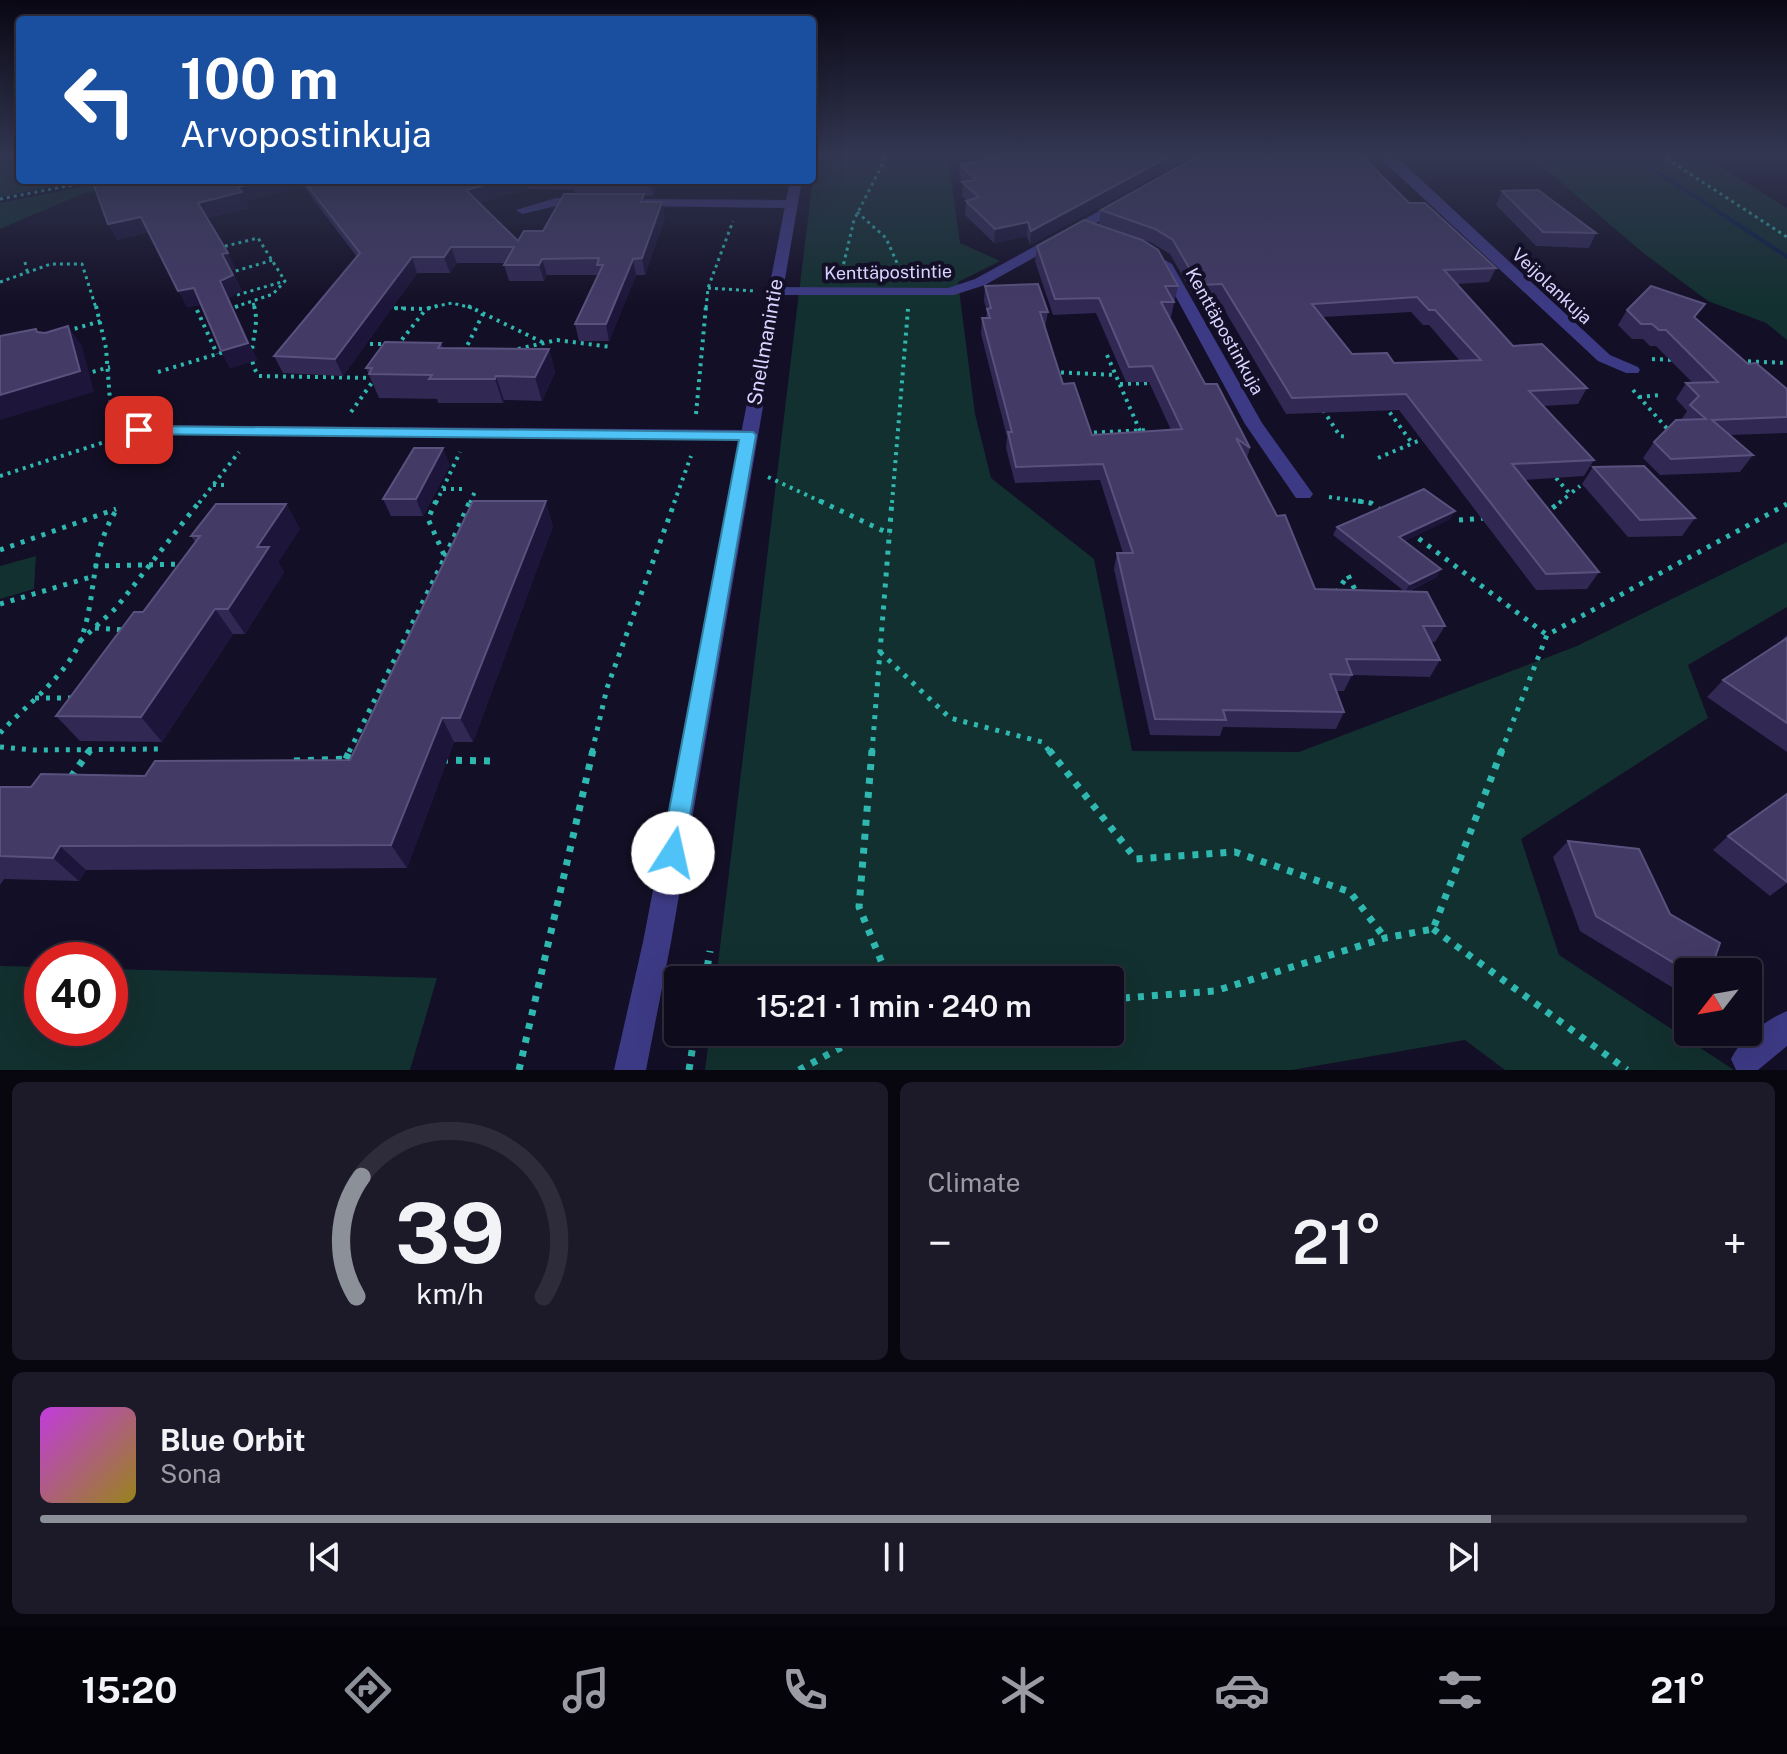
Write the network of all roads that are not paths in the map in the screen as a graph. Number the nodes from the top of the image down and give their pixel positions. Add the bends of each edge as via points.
1 (791, 204) edge
2 (544, 205) edge
3 (1118, 205) edge
4 (1441, 205) edge
5 (522, 210) dead end
6 (1082, 226) junction
7 (1108, 235) edge
8 (1156, 254) edge
9 (774, 291) junction
10 (1632, 370) road end
11 (139, 430) road end
12 (748, 435) junction
13 (1303, 494) road end
14 (1787, 1026) edge
15 (1747, 1059) dead end
16 (630, 1070) edge

1 - 9 street, Snellmanintie
2 - 5 street
3 - 6 street, Kenttäpostintie
4 - 10 street, Veijolankuja via 1604,358
6 - 7 street
6 - 9 street, Kenttäpostintie via 980,282 949,292
8 - 13 street, Kenttäpostinkuja via 1254,424
9 - 12 street, Snellmanintie
11 - 12 street
12 - 16 street, Snellmanintie
14 - 15 street

